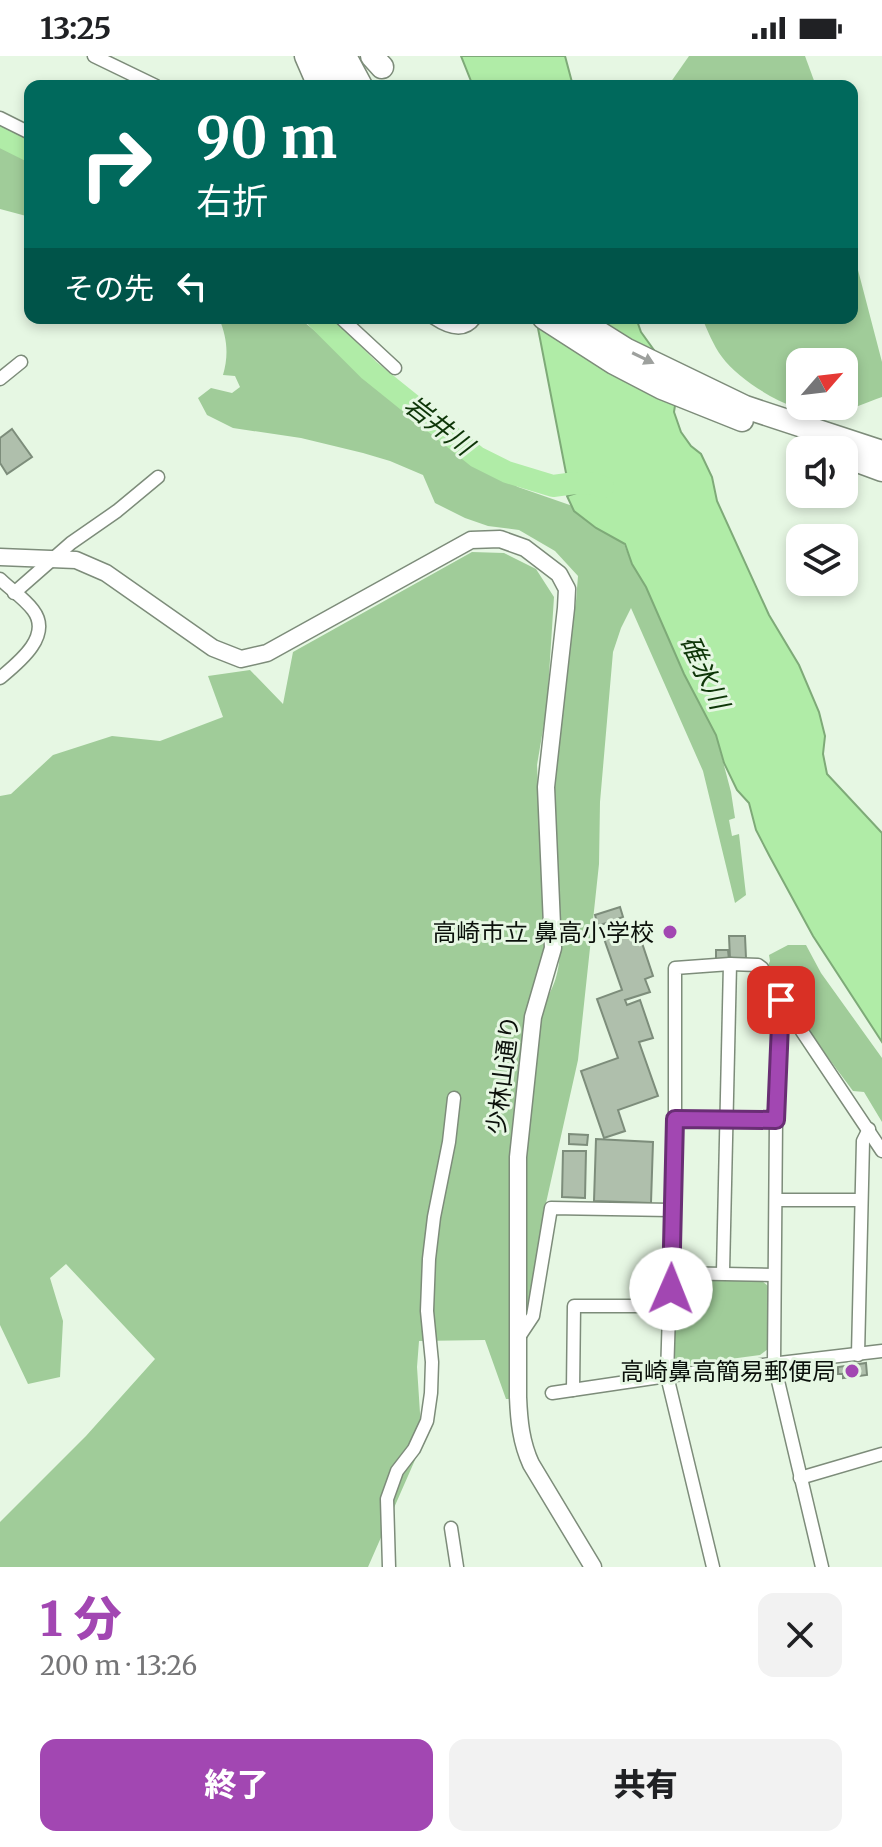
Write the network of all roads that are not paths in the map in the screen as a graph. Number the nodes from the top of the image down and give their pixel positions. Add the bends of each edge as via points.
1 (94, 56) edge
2 (306, 56) edge
3 (323, 56) edge
4 (345, 56) edge
5 (144, 80) edge
6 (316, 80) edge
7 (337, 80) edge
8 (358, 80) edge
9 (0, 118) edge
10 (24, 130) edge
11 (347, 324) edge
12 (446, 324) edge
13 (470, 324) edge
14 (553, 324) edge
15 (586, 324) edge
16 (21, 362) dead end
17 (395, 368) dead end
18 (0, 379) edge
19 (786, 436) edge
20 (882, 452) edge
21 (858, 461) edge
22 (882, 470) edge
23 (158, 477) dead end
24 (0, 557) edge
25 (53, 559) junction
26 (0, 579) edge
27 (14, 593) junction
28 (0, 678) edge
29 (730, 964) junction
30 (781, 1000) junction
31 (454, 1098) dead end
32 (675, 1119) junction
33 (725, 1120) junction
34 (776, 1120) junction
35 (869, 1129) junction
36 (882, 1151) edge
37 (776, 1200) junction
38 (861, 1200) junction
39 (671, 1210) junction
40 (723, 1272) junction
41 (671, 1273) junction
42 (774, 1275) junction
43 (670, 1306) junction
44 (519, 1337) junction
45 (882, 1351) edge
46 (858, 1355) junction
47 (774, 1364) junction
48 (667, 1376) junction
49 (573, 1390) junction
50 (552, 1393) dead end
51 (882, 1454) edge
52 (800, 1478) junction
53 (451, 1528) dead end
54 (389, 1567) edge
55 (457, 1567) edge
56 (593, 1567) edge
57 (713, 1567) edge
58 (822, 1567) edge

1 - 5 street
2 - 6 highway
3 - 7 highway
4 - 8 highway
9 - 10 street
11 - 17 street
12 - 13 street via 461,329
14 - 19 highway via 662,388
15 -> 20 highway via 745,407
16 - 18 street
21 - 22 highway
23 - 25 street
24 - 25 street
25 - 27 street
25 - 44 street, 少林山通り via 76,560 106,573 213,648 241,659 267,653 471,540 500,539 525,548 559,574 567,589 566,608 546,787 553,948 533,1017 518,1157
26 - 27 street
27 - 28 street via 37,615 39,627 29,652
29 - 30 street via 758,965
29 - 32 street via 675,968
29 - 33 street
30 - 34 street
30 - 35 street
31 - 54 street via 429,1259 431,1393 427,1421 387,1499
32 - 33 street
32 - 39 street
33 - 34 street
33 - 40 street
34 - 37 street
35 - 36 street
35 - 38 street via 863,1141
37 - 38 street
37 - 42 street
38 - 46 street
39 - 41 street
39 - 44 street via 551,1208 533,1316
40 - 41 street
40 - 42 street
41 - 43 street
42 - 47 street
43 - 48 street
43 - 49 street via 574,1306
44 - 56 street, 少林山通り via 524,1448
45 - 46 street
46 - 47 street
47 - 48 street
47 - 52 street
48 - 49 street
48 - 57 street
49 - 50 street
51 - 52 street
52 - 58 street
53 - 55 street

